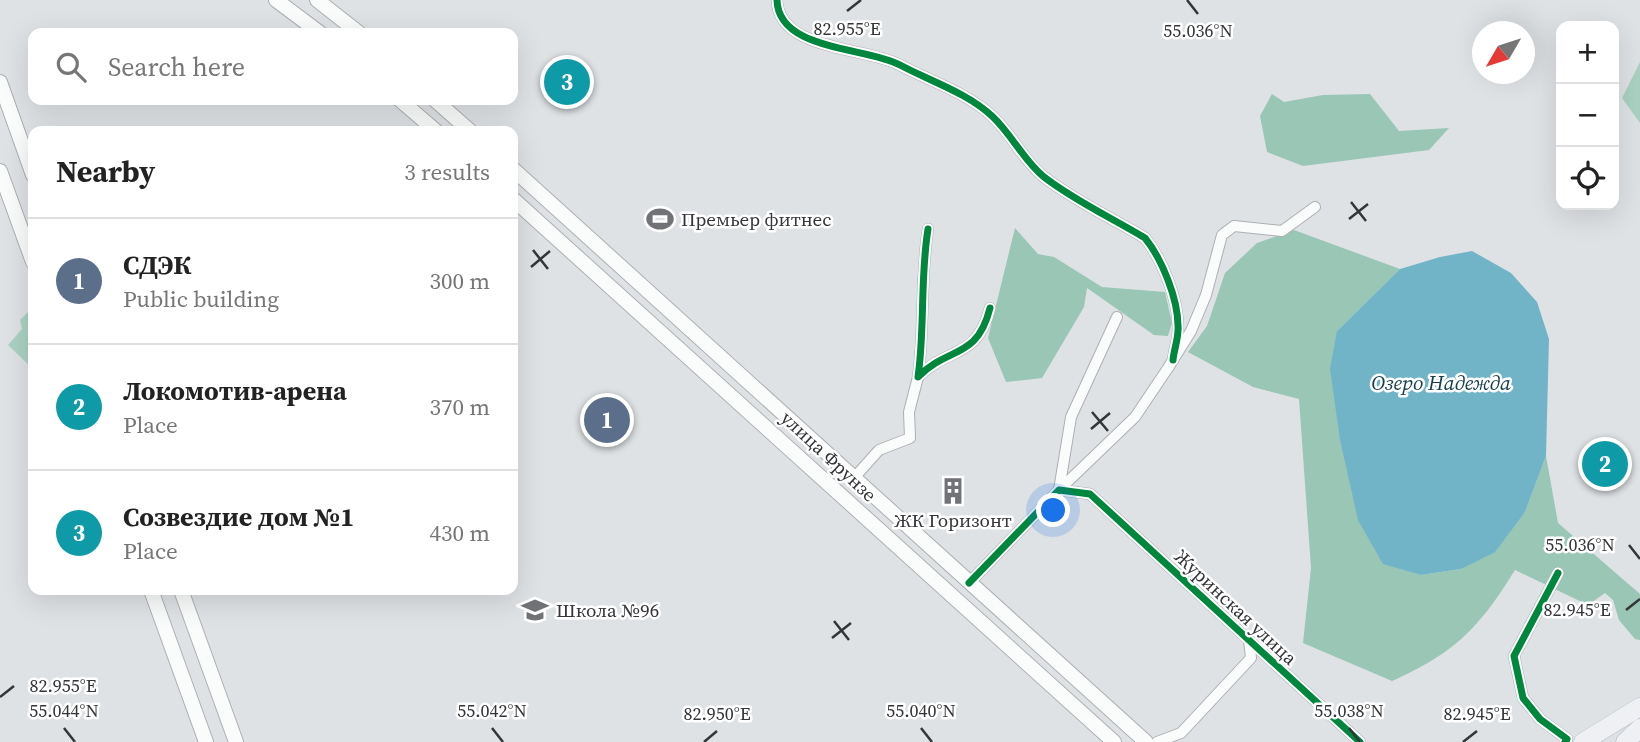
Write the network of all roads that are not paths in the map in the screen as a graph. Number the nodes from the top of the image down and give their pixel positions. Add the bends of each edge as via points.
1 (276, 0) edge
2 (317, 0) edge
3 (777, 0) edge
4 (313, 28) edge
5 (353, 28) edge
6 (0, 82) edge
7 (406, 105) edge
8 (441, 105) edge
9 (430, 126) edge
10 (464, 126) edge
11 (28, 161) edge
12 (0, 170) edge
13 (518, 174) edge
14 (518, 204) edge
15 (1315, 207) dead end
16 (576, 226) junction
17 (928, 229) dead end
18 (562, 244) junction
19 (28, 248) edge
20 (652, 295) junction
21 (990, 308) dead end
22 (637, 311) junction
23 (1117, 317) dead end
24 (1173, 360) junction
25 (918, 377) junction
26 (853, 479) junction
27 (1059, 489) junction
28 (1558, 573) dead end
29 (969, 583) junction
30 (153, 595) edge
31 (183, 595) edge
32 (1249, 640) junction
33 (1640, 707) edge
34 (1640, 727) edge
35 (1572, 741) edge
36 (206, 742) edge
37 (236, 742) edge
38 (1114, 742) edge
39 (1146, 742) edge
40 (1157, 742) edge
41 (1360, 742) edge
42 (1625, 742) edge

1 - 4 main road
2 - 5 main road
3 - 24 street via 785,22 798,34 889,59 974,102 992,115 1041,175 1144,238 1165,271 1175,311 1178,327
6 - 11 main road
7 - 9 main road
8 - 10 main road
12 - 19 main road
13 - 16 main road, улица Фрунзе
14 - 18 main road, улица Фрунзе
15 - 24 street via 1282,231 1234,226 1222,236 1206,295
16 - 18 main road
16 - 20 main road, улица Фрунзе
17 - 25 street
18 - 22 main road, улица Фрунзе
20 - 22 main road
20 - 26 main road, улица Фрунзе
21 - 25 street via 985,328 975,341
22 - 38 main road, улица Фрунзе
23 - 27 street via 1071,417
24 - 27 street via 1135,417
25 - 26 street via 909,412 910,438 878,450
26 - 29 main road, улица Фрунзе
27 - 29 street
27 - 32 street, Журинская улица via 1090,494
28 - 35 street via 1514,656 1523,698 1540,719
29 - 39 main road, улица Фрунзе
30 - 36 main road
31 - 37 main road
32 - 40 street via 1251,658 1181,733
32 - 41 street, Журинская улица
33 - 35 highway
34 - 42 highway

